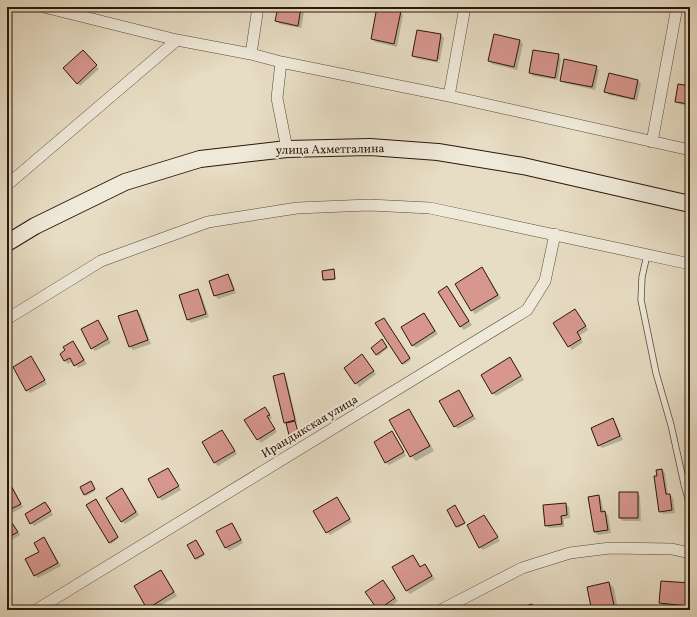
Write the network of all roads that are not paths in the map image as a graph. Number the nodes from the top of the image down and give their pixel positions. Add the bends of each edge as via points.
1 (44, 7) edge
2 (258, 7) edge
3 (465, 7) edge
4 (677, 7) edge
5 (177, 40) junction
6 (251, 54) junction
7 (281, 62) junction
8 (449, 96) junction
9 (652, 142) junction
10 (287, 149) junction
11 (690, 150) edge
12 (7, 185) edge
13 (690, 204) edge
14 (555, 234) junction
15 (7, 242) edge
16 (647, 255) junction
17 (690, 264) edge
18 (7, 320) edge
19 (690, 506) edge
20 (690, 553) edge
21 (36, 610) edge
22 (441, 610) edge

1 - 5 street
2 - 6 street
3 - 8 street
4 - 9 street
5 - 6 street
5 - 12 street
6 - 7 street
7 - 8 street
7 - 10 street via 277,98
8 - 9 street
9 - 11 street
10 - 13 main road, улица Ахметгалина via 370,146 438,152 523,166
10 - 15 main road, улица Ахметгалина via 200,159 125,182 34,226
14 - 16 street
14 - 18 street via 430,208 369,205 297,208 208,222 102,261
14 - 21 street, Ирандыкская улица via 546,281 526,310
16 - 17 street
16 - 19 lane via 642,277 641,300 656,372
20 - 22 street via 672,549 610,548 570,553 522,568

